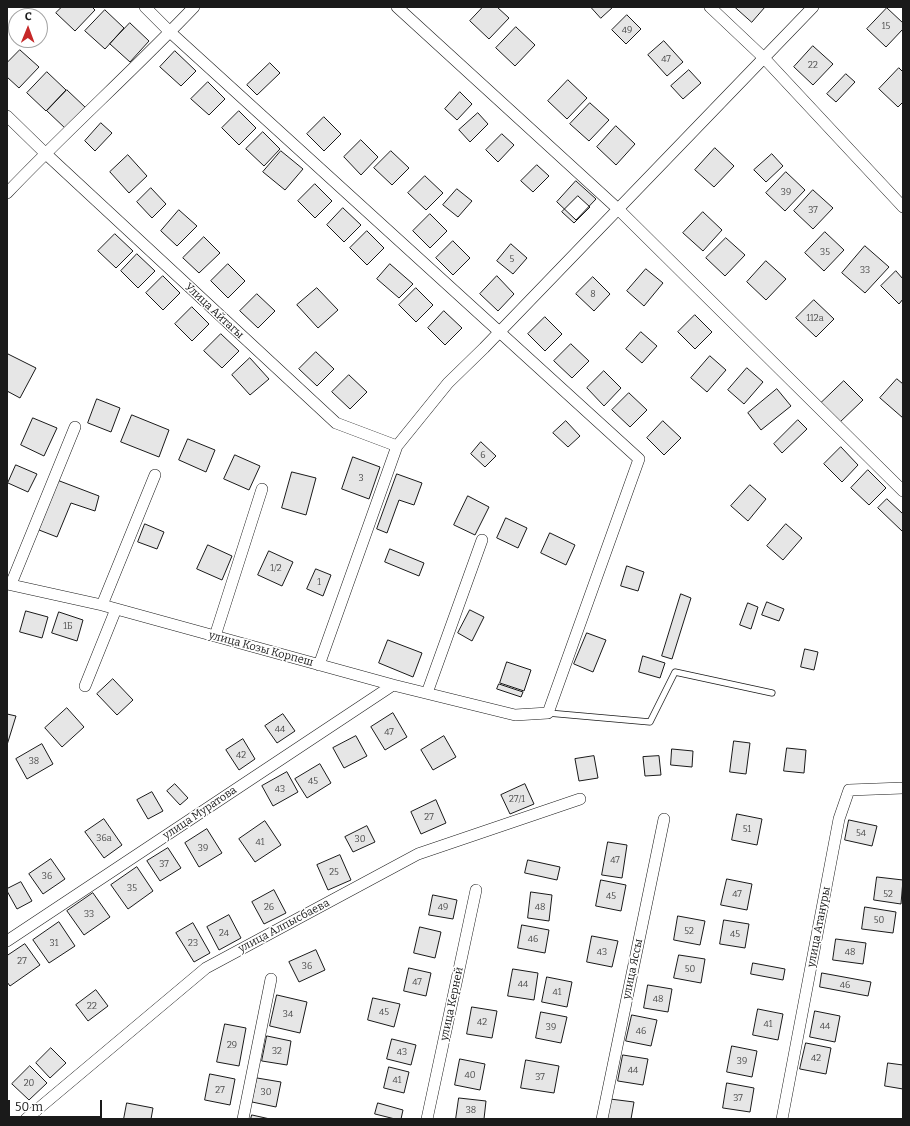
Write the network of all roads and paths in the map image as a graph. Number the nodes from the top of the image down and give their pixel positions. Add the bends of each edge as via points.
1 (145, 7) edge
2 (194, 7) edge
3 (397, 7) edge
4 (710, 7) edge
5 (813, 7) edge
6 (170, 32) junction
7 (764, 58) junction
8 (7, 116) edge
9 (45, 153) junction
10 (7, 193) edge
11 (903, 207) edge
12 (618, 209) junction
13 (499, 332) junction
14 (75, 427) dead end
15 (397, 446) junction
16 (155, 475) dead end
17 (262, 489) dead end
18 (903, 491) edge
19 (482, 540) dead end
20 (9, 584) edge
21 (102, 605) junction
22 (116, 608) junction
23 (216, 636) junction
24 (319, 665) junction
25 (393, 685) junction
26 (86, 686) dead end
27 (772, 693) dead end
28 (427, 694) junction
29 (548, 713) junction
30 (903, 788) edge
31 (580, 798) dead end
32 (664, 819) dead end
33 (476, 890) dead end
34 (7, 941) edge
35 (271, 979) dead end
36 (26, 1119) edge
37 (243, 1119) edge
38 (427, 1119) edge
39 (602, 1119) edge
40 (782, 1119) edge

1 - 6 street
2 - 6 street
3 - 12 street
4 - 7 street
5 - 7 street
6 - 9 street
6 - 13 street
7 - 11 street
7 - 12 street
8 - 9 street, Улица Айтагы
9 - 10 street
9 - 15 street, Улица Айтагы via 336,423
12 - 13 street
12 - 18 street
13 - 15 street via 448,383
13 - 29 street via 639,459
14 - 20 street
15 - 24 street
16 - 21 street
17 - 23 street
19 - 28 street
20 - 21 street, улица Козы Корпеш
21 - 22 street, улица Козы Корпеш
22 - 23 street, улица Козы Корпеш
22 - 26 street
23 - 24 street, улица Козы Корпеш
24 - 25 street, улица Козы Корпеш
25 - 28 street, улица Козы Корпеш
25 - 34 street, улица Муратова
27 - 29 lane via 675,672 650,722
28 - 29 street, улица Козы Корпеш via 515,715
30 - 40 street, улица Атануры via 848,790 839,820
31 - 36 street, улица Алпысбаева via 418,854 206,968
32 - 39 street, улица Яссы
33 - 38 street, улица Керней
35 - 37 street

